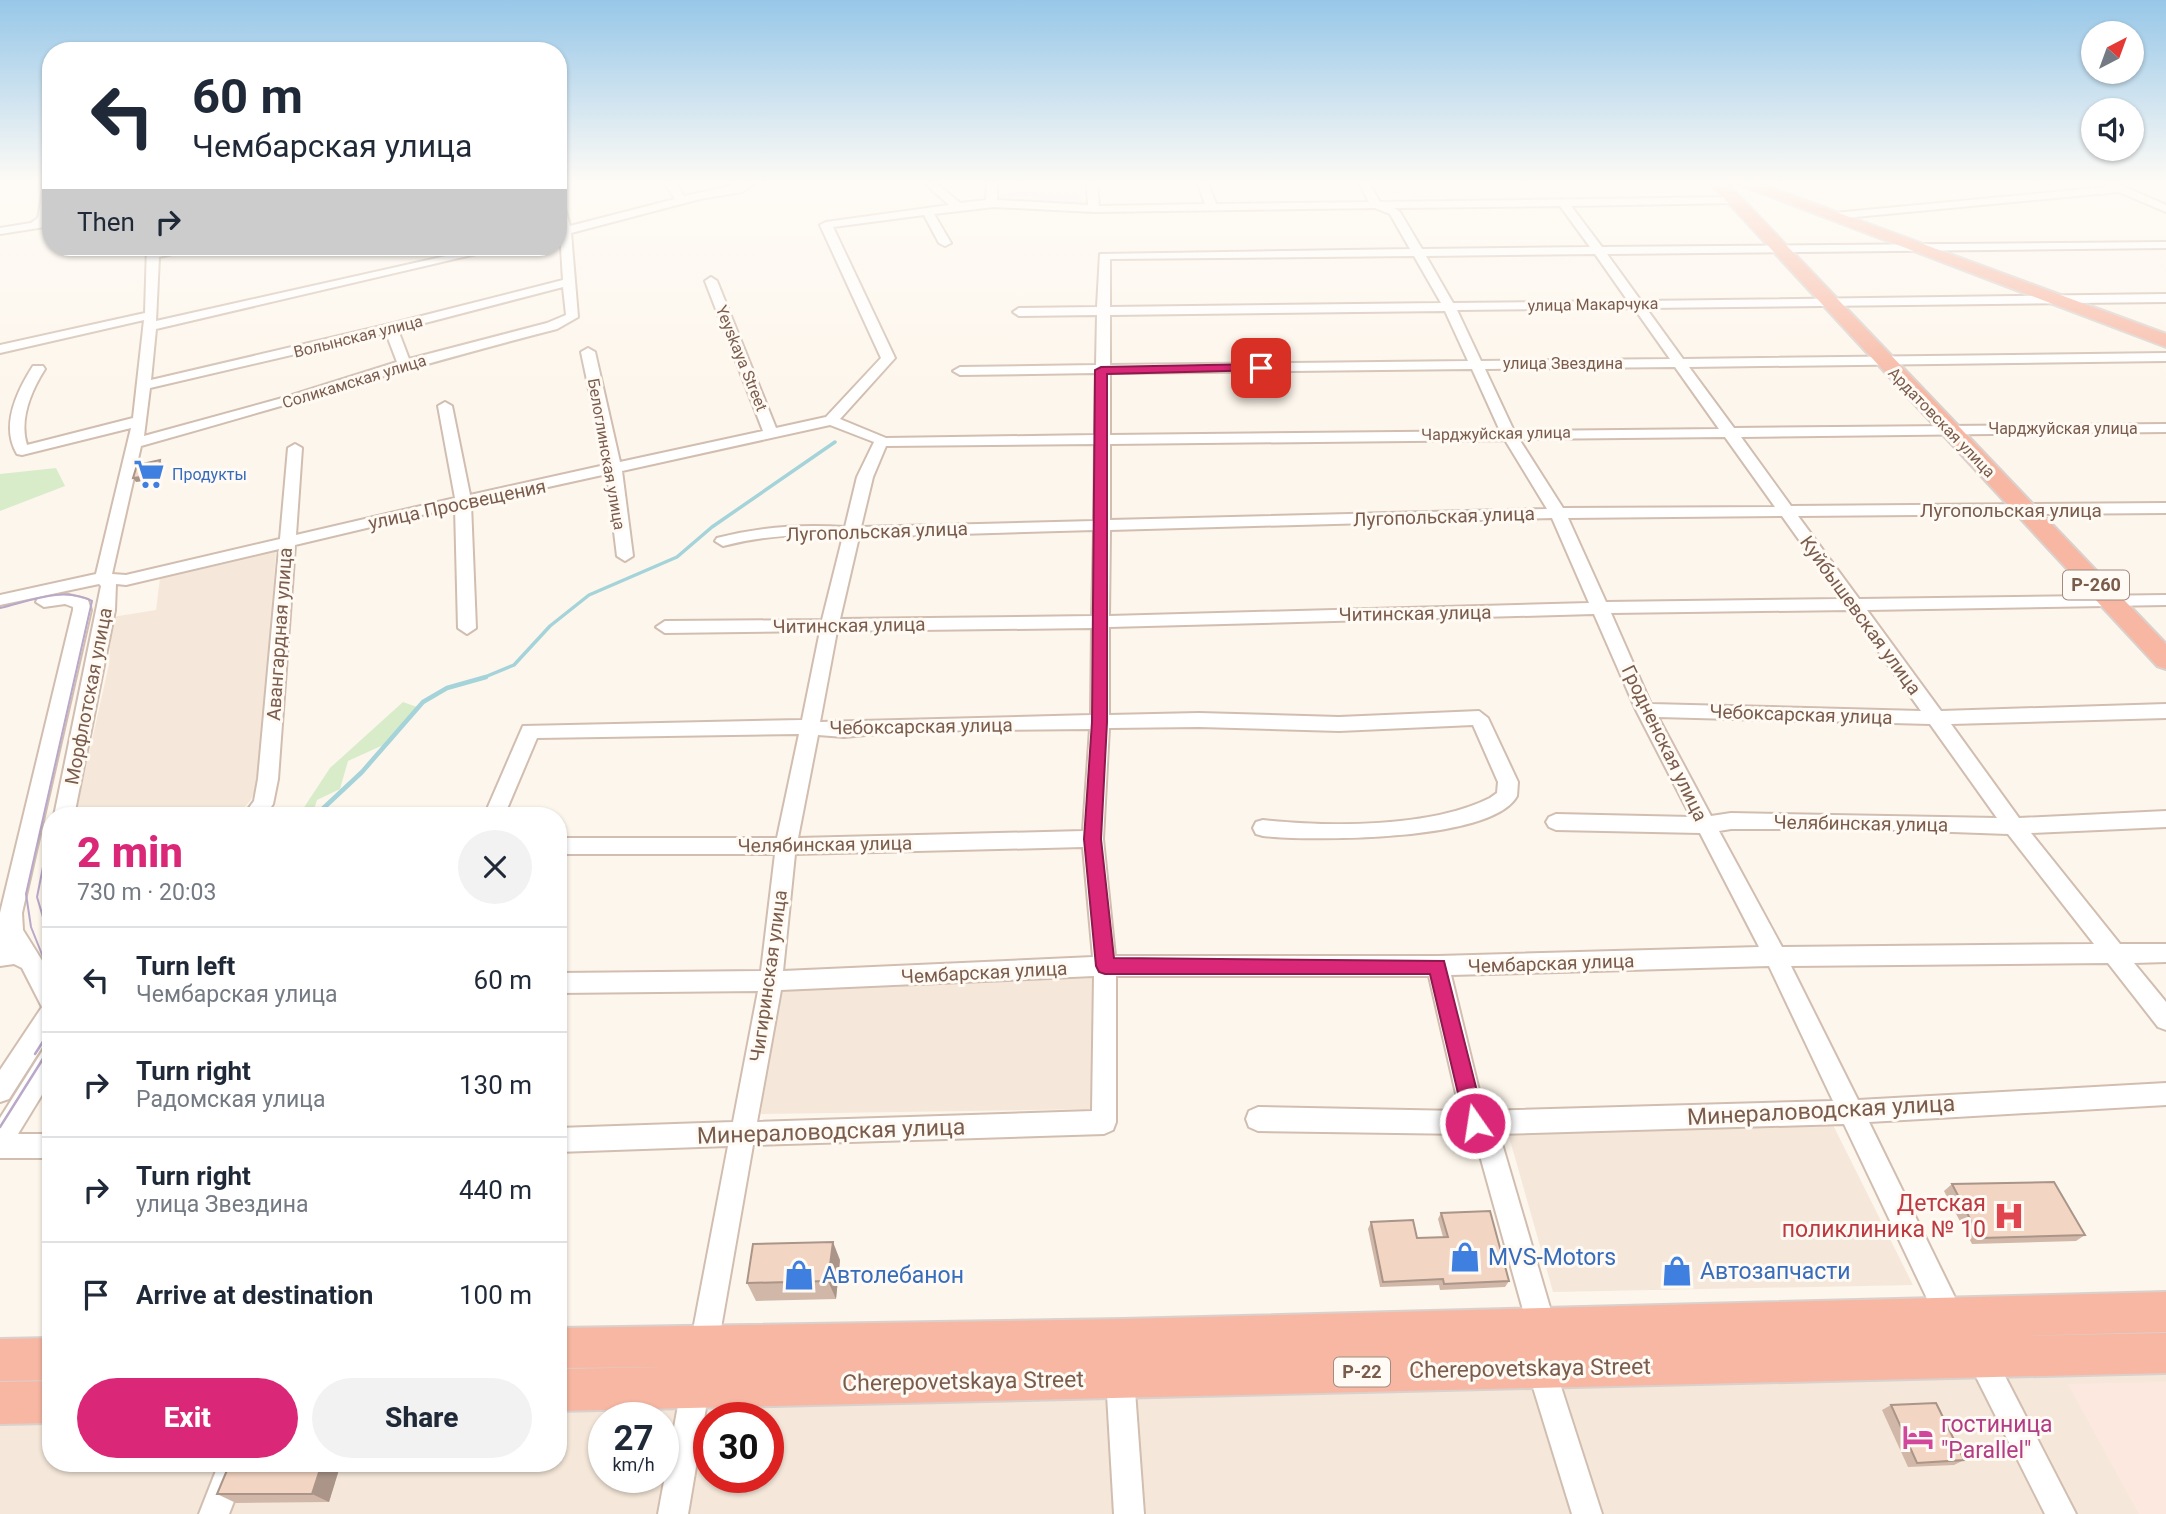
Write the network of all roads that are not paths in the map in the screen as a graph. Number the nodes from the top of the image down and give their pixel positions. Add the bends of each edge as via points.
1 (839, 254) edge
2 (1250, 254) edge
3 (1418, 254) edge
4 (1600, 254) edge
5 (1785, 254) edge
6 (1934, 254) edge
7 (153, 256) edge
8 (457, 256) edge
9 (565, 256) edge
10 (711, 281) dead end
11 (570, 282) junction
12 (2166, 298) edge
13 (2055, 300) junction
14 (1828, 301) junction
15 (1636, 304) junction
16 (1449, 306) junction
17 (1102, 310) junction
18 (1019, 312) dead end
19 (150, 321) junction
20 (391, 328) junction
21 (2166, 341) edge
22 (0, 349) edge
23 (588, 352) dead end
24 (2166, 358) edge
25 (1883, 360) junction
26 (1677, 362) junction
27 (404, 364) junction
28 (1474, 364) junction
29 (38, 369) dead end
30 (1101, 370) junction
31 (960, 371) dead end
32 (145, 385) junction
33 (445, 406) dead end
34 (831, 420) junction
35 (140, 421) junction
36 (1948, 428) junction
37 (2166, 428) edge
38 (1726, 430) junction
39 (1508, 433) junction
40 (772, 435) junction
41 (1101, 438) junction
42 (881, 442) junction
43 (135, 443) junction
44 (295, 448) dead end
45 (614, 470) junction
46 (463, 501) junction
47 (2166, 508) edge
48 (1784, 510) junction
49 (2026, 510) junction
50 (1558, 513) junction
51 (1102, 525) junction
52 (853, 532) junction
53 (723, 541) dead end
54 (285, 542) junction
55 (625, 556) dead end
56 (103, 578) junction
57 (0, 600) edge
58 (2166, 600) edge
59 (2111, 601) junction
60 (1853, 604) junction
61 (1600, 608) junction
62 (0, 612) edge
63 (1099, 622) junction
64 (830, 624) junction
65 (665, 627) dead end
66 (467, 628) dead end
67 (2166, 660) edge
68 (1646, 710) junction
69 (2166, 711) edge
70 (1936, 718) junction
71 (1100, 722) junction
72 (811, 727) junction
73 (66, 807) edge
74 (260, 807) edge
75 (498, 807) edge
76 (2166, 819) edge
77 (1556, 822) dead end
78 (1705, 825) junction
79 (2014, 826) junction
80 (1263, 828) dead end
81 (1093, 839) junction
82 (567, 846) edge
83 (786, 846) junction
84 (6, 937) edge
85 (2166, 953) edge
86 (2116, 954) junction
87 (0, 957) edge
88 (1776, 958) junction
89 (31, 962) junction
90 (1105, 966) junction
91 (1438, 966) junction
92 (771, 981) junction
93 (567, 983) edge
94 (42, 984) edge
95 (2166, 1020) edge
96 (42, 1027) edge
97 (42, 1073) edge
98 (0, 1091) edge
99 (2166, 1094) edge
100 (1850, 1112) junction
101 (1258, 1119) dead end
102 (1475, 1123) junction
103 (743, 1133) junction
104 (567, 1140) edge
105 (0, 1143) edge
106 (42, 1145) edge
107 (2166, 1312) edge
108 (1951, 1318) junction
109 (704, 1344) junction
110 (567, 1348) edge
111 (1541, 1348) junction
112 (2166, 1353) edge
113 (1980, 1357) junction
114 (42, 1359) edge
115 (0, 1360) edge
116 (1120, 1377) junction
117 (696, 1387) junction
118 (567, 1390) edge
119 (42, 1402) edge
120 (0, 1403) edge
121 (230, 1472) edge
122 (214, 1514) edge
123 (673, 1514) edge
124 (1129, 1514) edge
125 (1587, 1514) edge
126 (2061, 1514) edge

1 - 34 street via 888,358
2 - 17 street via 1104,256
3 - 16 street, Гродненская улица
4 - 15 street, Куйбышевская улица
5 - 14 highway, Ардатовская улица / Р-260
6 - 13 highway
7 - 19 street, Морфлотская улица
8 - 19 street
9 - 11 street
10 - 40 street, Yeyskaya Street
11 - 20 street, Волынская улица
11 - 27 street, Соликамская улица via 572,317
12 - 13 street, улица Макарчука
13 - 14 street, улица Макарчука
13 - 21 highway
14 - 15 street, улица Макарчука
14 - 25 highway, Ардатовская улица / Р-260
15 - 16 street, улица Макарчука
15 - 26 street, Куйбышевская улица
16 - 17 street, улица Макарчука
16 - 28 street, Гродненская улица
17 - 18 street, улица Макарчука
17 - 30 street
19 - 22 street
19 - 32 street, Морфлотская улица
20 - 27 street
20 - 32 street, Волынская улица
23 - 45 street, Белоглинская улица
24 - 25 street, улица Звездина
25 - 26 street, улица Звездина
25 - 36 highway, Ардатовская улица / Р-260
26 - 28 street, улица Звездина
26 - 38 street, Куйбышевская улица
27 - 43 street, Соликамская улица
28 - 30 street, улица Звездина
28 - 39 street, Гродненская улица
29 - 35 street via 30,381 17,428 22,451
30 - 31 street, улица Звездина
30 - 41 street
32 - 35 street, Морфлотская улица
33 - 46 street
34 - 40 street, улица Просвещения
34 - 42 street, Чарджуйская улица
35 - 43 street, Морфлотская улица
36 - 37 street, Чарджуйская улица
36 - 38 street, Чарджуйская улица
36 - 49 highway, Ардатовская улица / Р-260
38 - 39 street, Чарджуйская улица
38 - 48 street, Куйбышевская улица
39 - 41 street, Чарджуйская улица
39 - 50 street, Гродненская улица
40 - 45 street, улица Просвещения
41 - 42 street, Чарджуйская улица
41 - 51 street
42 - 52 street, Чигиринская улица via 865,477
43 - 56 street, Морфлотская улица
44 - 54 street, Авангардная улица
45 - 46 street, улица Просвещения
45 - 55 street, Белоглинская улица
46 - 54 street, улица Просвещения
46 - 66 street
47 - 49 street, Лугопольская улица
48 - 49 street, Лугопольская улица
48 - 50 street, Лугопольская улица
48 - 60 street, Куйбышевская улица
49 - 59 highway, Ардатовская улица / Р-260
50 - 51 street, Лугопольская улица
50 - 61 street, Гродненская улица
51 - 52 street, Лугопольская улица
51 - 63 street
52 - 53 street, Лугопольская улица via 754,533
52 - 64 street, Чигиринская улица
54 - 56 street, улица Просвещения via 125,580
54 - 74 street, Авангардная улица via 268,779
56 - 57 street, улица Просвещения
56 - 73 street, Морфлотская улица via 109,586 106,610
58 - 59 street, Читинская улица
59 - 60 street, Читинская улица
59 - 67 highway, Ардатовская улица / Р-260
60 - 61 street, Читинская улица
60 - 70 street, Куйбышевская улица
61 - 63 street, Читинская улица
61 - 68 street, Гродненская улица
62 - 84 street, Морфлотская улица via 65,599 82,604
63 - 64 street, Читинская улица
63 - 71 street
64 - 65 street, Читинская улица
64 - 72 street, Чигиринская улица
68 - 70 street, Чебоксарская улица
68 - 78 street, Гродненская улица
69 - 70 street, Чебоксарская улица
70 - 79 street, Куйбышевская улица
71 - 72 street, Чебоксарская улица
71 - 80 street, Чебоксарская улица via 1375,724 1479,718 1508,782 1507,796 1497,805 1421,826 1307,833
71 - 81 street
72 - 75 street, Чебоксарская улица via 530,731
72 - 83 street, Чигиринская улица
76 - 79 street, Челябинская улица
77 - 78 street, Челябинская улица
78 - 79 street, Челябинская улица via 1869,821
78 - 88 street, Гродненская улица
79 - 86 street, Куйбышевская улица
81 - 83 street, Челябинская улица
81 - 90 street
82 - 83 street, Челябинская улица
83 - 92 street, Чигиринская улица
84 - 89 street
85 - 86 street, Чембарская улица
86 - 88 street, Чембарская улица
86 - 95 street, Куйбышевская улица
87 - 89 street via 14,955
88 - 91 street, Чембарская улица
88 - 100 street, Гродненская улица
89 - 94 street
90 - 91 street, Чембарская улица
90 - 92 street, Чембарская улица
90 - 103 street, Минераловодская улица via 1104,1122
91 - 102 street
92 - 93 street, Чембарская улица
92 - 103 street, Чигиринская улица
96 - 98 street
97 - 105 street
99 - 100 street, Минераловодская улица
100 - 102 street, Минераловодская улица
100 - 108 street, Гродненская улица
101 - 102 street, Минераловодская улица
102 - 111 street via 1490,1147
103 - 104 street, Минераловодская улица
103 - 109 street, Чигиринская улица
105 - 106 street
107 - 108 highway, Cherepovetskaya Street / Р-22
108 - 111 highway, Cherepovetskaya Street / Р-22
109 - 110 highway, Cherepovetskaya Street / Р-22
109 - 111 highway, Cherepovetskaya Street / Р-22 via 1123,1339
109 - 117 street, Чигиринская улица
111 - 113 highway, Cherepovetskaya Street / Р-22
111 - 116 highway, Cherepovetskaya Street / Р-22
111 - 125 street
112 - 113 highway, Cherepovetskaya Street / Р-22
113 - 126 street
114 - 115 highway
116 - 117 highway, Cherepovetskaya Street / Р-22
116 - 124 street
117 - 118 highway, Cherepovetskaya Street / Р-22
117 - 123 street, Чигиринская улица
119 - 120 highway
121 - 122 street

